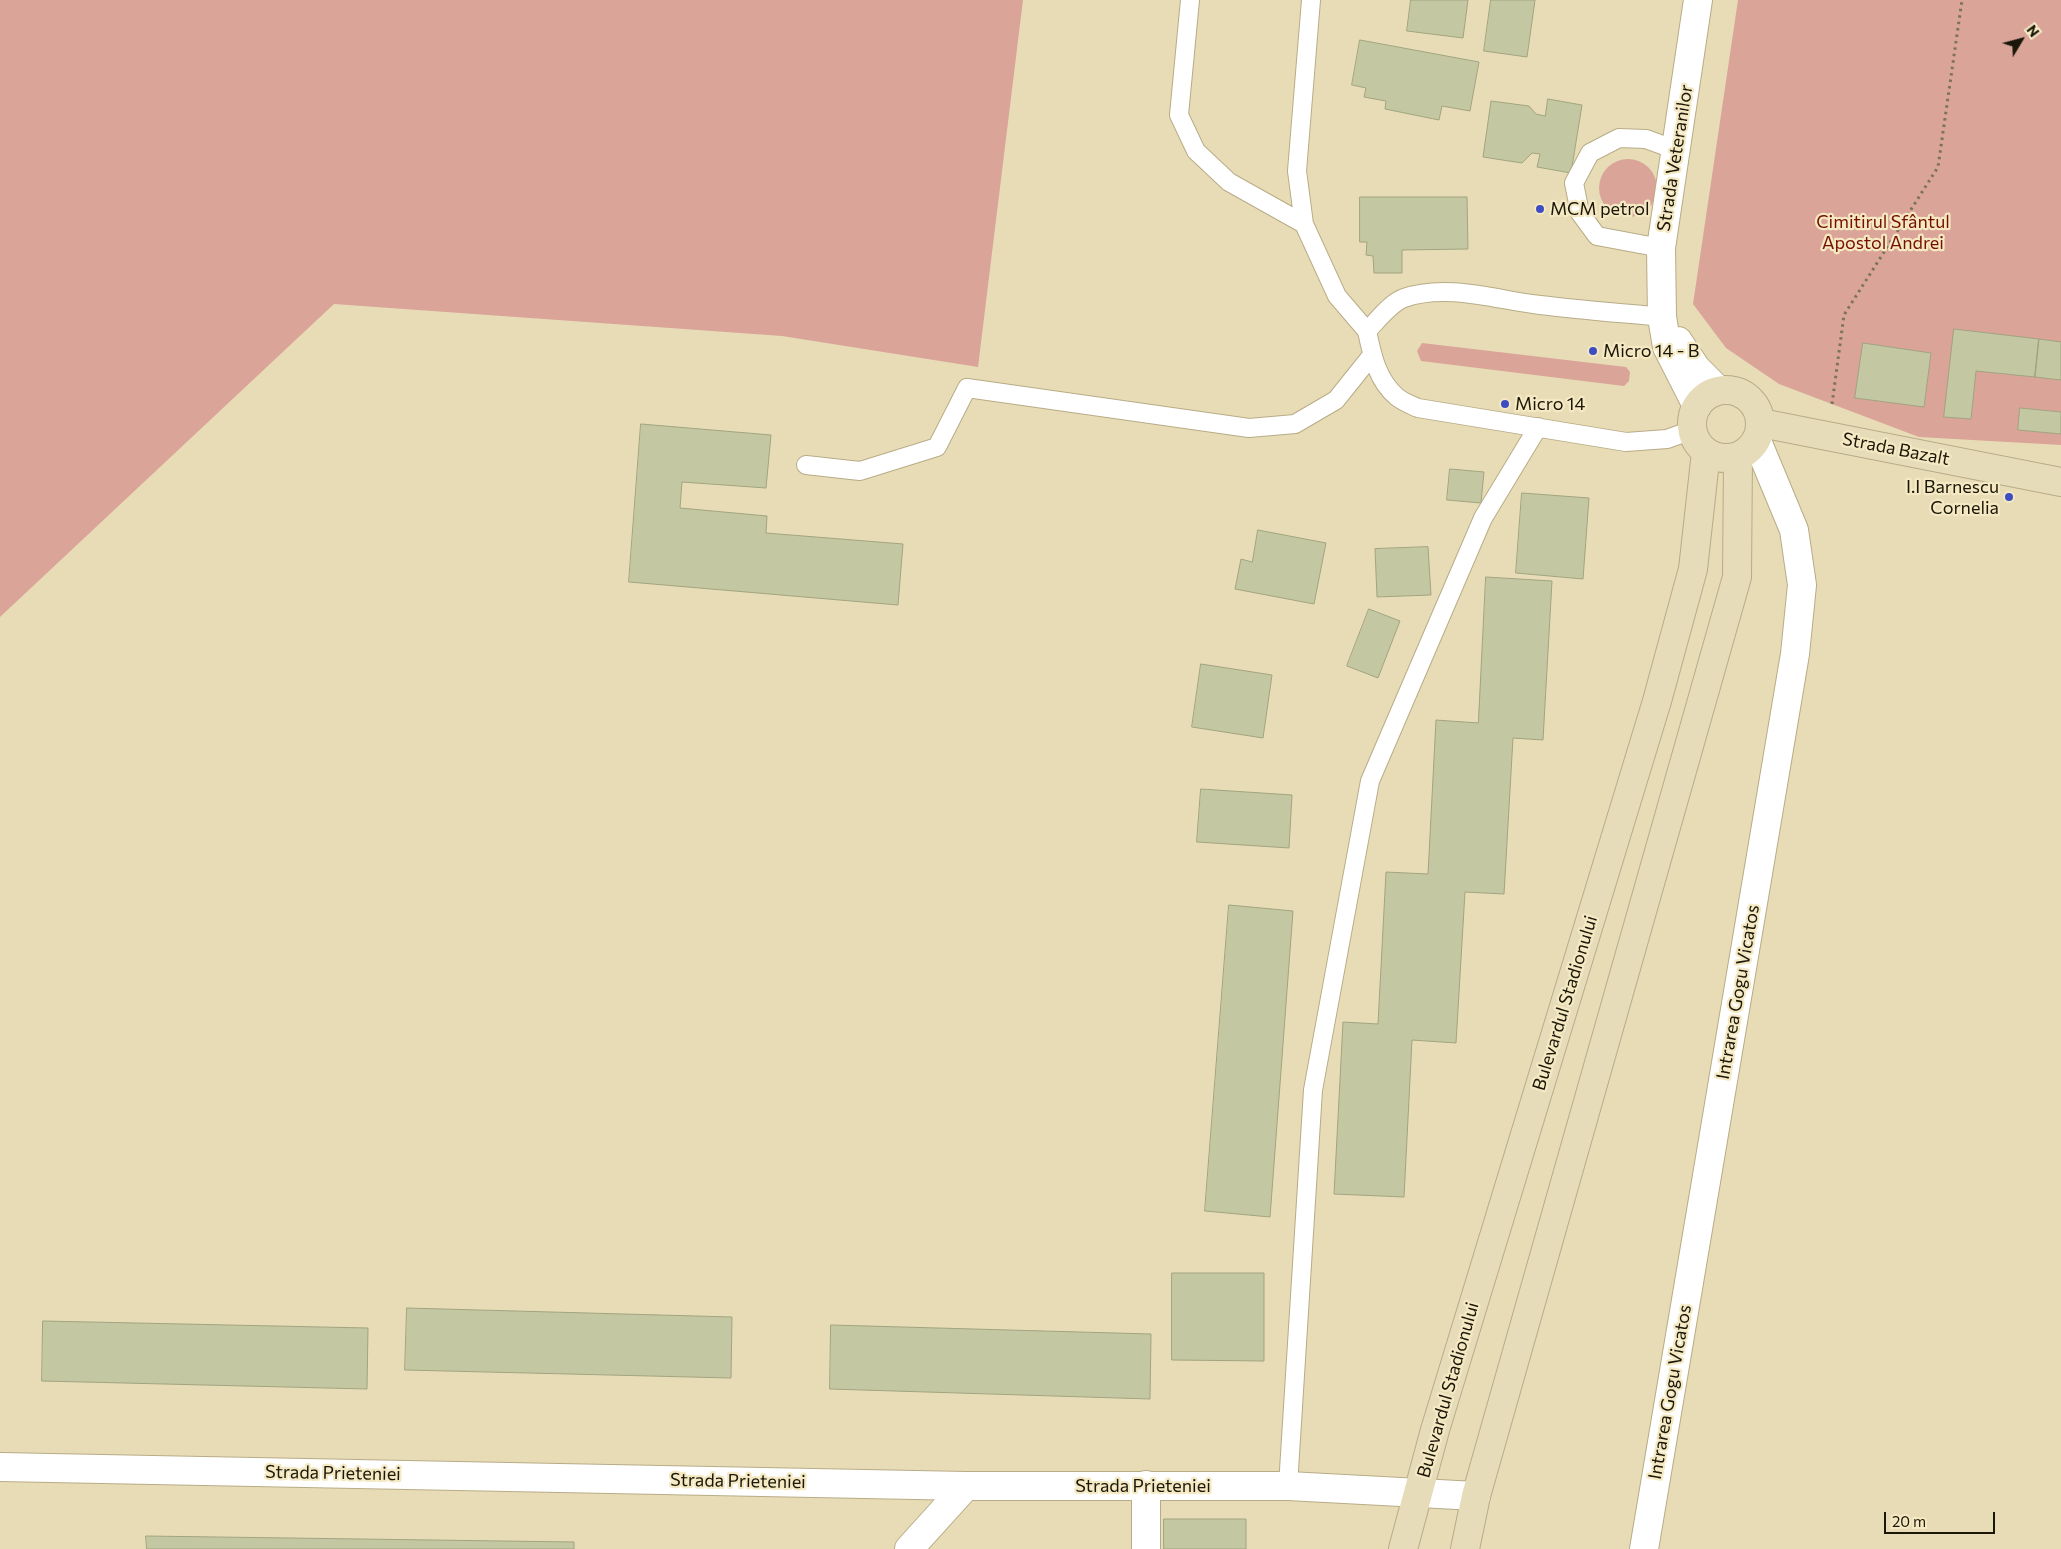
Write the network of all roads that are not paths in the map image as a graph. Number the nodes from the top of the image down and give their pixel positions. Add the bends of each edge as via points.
1 (1190, 0) edge
2 (1311, 0) edge
3 (1698, 0) edge
4 (1676, 150) junction
5 (1304, 224) junction
6 (1661, 248) junction
7 (1662, 317) junction
8 (1367, 331) junction
9 (1372, 355) junction
10 (1703, 420) junction
11 (1538, 427) junction
12 (1752, 440) junction
13 (806, 465) dead end
14 (2061, 482) edge
15 (0, 1467) edge
16 (1146, 1485) junction
17 (966, 1486) junction
18 (1288, 1486) junction
19 (1418, 1493) junction
20 (1476, 1496) junction
21 (909, 1549) edge
22 (1146, 1549) edge
23 (1403, 1549) edge
24 (1465, 1549) edge
25 (1644, 1549) edge

1 - 5 lane via 1179,115 1196,150 1229,182
2 - 5 lane via 1297,171
3 - 4 street, Strada Veteranilor
4 - 6 street, Strada Veteranilor
4 - 6 lane via 1646,139 1619,138 1590,153 1574,183 1580,213 1597,236
5 - 8 lane via 1337,296
6 - 7 street, Strada Veteranilor
7 - 8 lane via 1450,292 1425,293 1402,299
7 - 10 street via 1696,368
8 - 9 lane
9 - 11 lane via 1381,378 1397,398 1418,408
9 - 13 lane via 1336,400 1295,424 1250,428 967,388 937,447 860,471
10 - 11 lane via 1667,439 1626,442
10 - 12 main road via 1716,457 1727,459
10 - 12 main road via 1728,389 1747,396 1754,404
10 - 19 main road, Bulevardul Stadionului via 1693,569 1657,701
11 - 18 lane via 1483,518 1370,781 1313,1090
12 - 14 main road, Strada Bazalt via 1828,436
12 - 20 main road via 1738,578
12 - 25 street, Intrarea Gogu Vicatos via 1794,530 1802,585 1795,654
15 - 17 street, Strada Prieteniei
16 - 17 street, Strada Prieteniei
16 - 18 street, Strada Prieteniei
16 - 22 street
17 - 21 street
18 - 19 street, Strada Prieteniei
19 - 20 street, Strada Prieteniei
19 - 23 main road, Bulevardul Stadionului
20 - 24 main road

